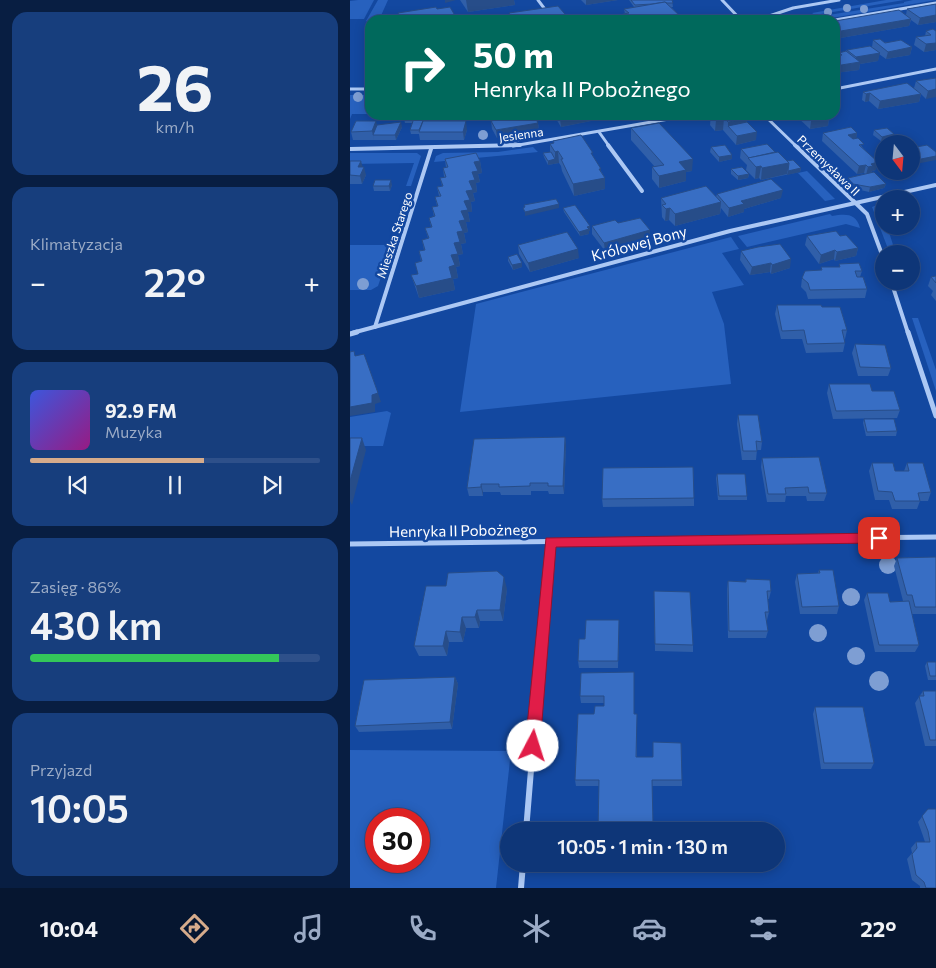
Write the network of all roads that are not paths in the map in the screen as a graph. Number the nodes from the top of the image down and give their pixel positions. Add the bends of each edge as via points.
1 (538, 0) edge
2 (722, 0) edge
3 (839, 0) edge
4 (936, 3) edge
5 (542, 15) edge
6 (736, 15) edge
7 (772, 15) edge
8 (840, 19) edge
9 (936, 69) edge
10 (840, 88) edge
11 (350, 89) edge
12 (365, 89) edge
13 (665, 120) edge
14 (769, 120) edge
15 (599, 132) junction
16 (350, 149) edge
17 (431, 149) junction
18 (936, 185) edge
19 (642, 192) dead end
20 (854, 203) junction
21 (879, 245) edge
22 (894, 290) edge
23 (375, 327) junction
24 (350, 334) edge
25 (936, 416) edge
26 (936, 537) edge
27 (550, 542) junction
28 (350, 544) edge
29 (527, 822) edge
30 (522, 872) edge
31 (521, 888) edge

1 - 5 street via 547,13
2 - 6 street
3 - 7 street
4 - 8 street
9 - 10 street
11 - 12 street
13 - 15 street, Jesienna
14 - 20 street, Przemysława II
15 - 17 street, Jesienna via 512,146
15 - 19 street
16 - 17 street, Jesienna
17 - 23 street, Mieszka Starego
18 - 20 street, Królowej Bony
20 - 21 street, Przemysława II via 867,214
20 - 23 street, Królowej Bony via 648,252
22 - 25 street
23 - 24 street, Królowej Bony
26 - 27 street, Henryka II Pobożnego
27 - 28 street, Henryka II Pobożnego
27 - 29 street
30 - 31 street

